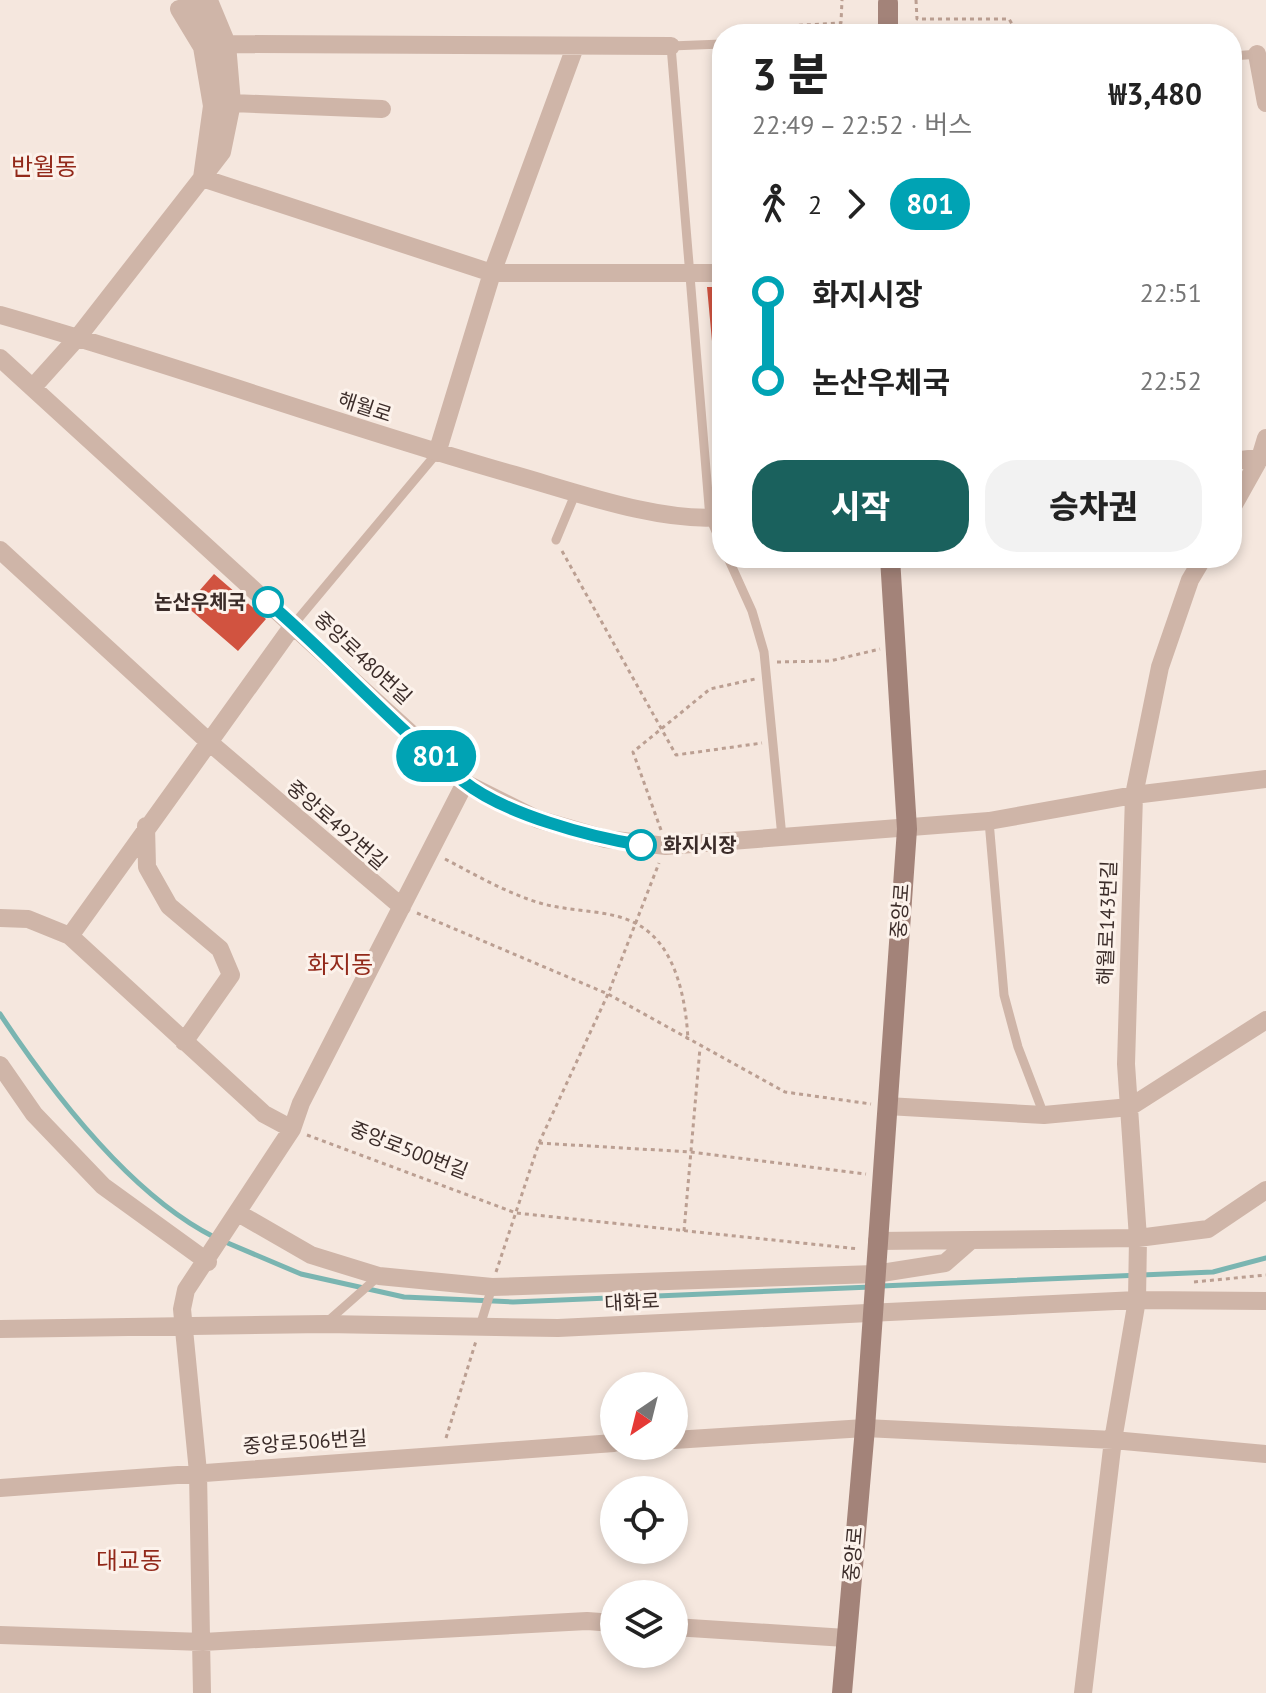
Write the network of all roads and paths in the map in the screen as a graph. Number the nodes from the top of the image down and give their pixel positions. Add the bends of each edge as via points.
1 (842, 0) edge
2 (916, 0) edge
3 (888, 3) dead end
4 (196, 14) dead end
5 (823, 24) edge
6 (888, 24) edge
7 (1012, 24) edge
8 (227, 44) junction
9 (712, 44) edge
10 (671, 46) junction
11 (575, 47) junction
12 (1261, 54) edge
13 (232, 103) junction
14 (1266, 103) edge
15 (382, 109) dead end
16 (202, 178) junction
17 (492, 273) junction
18 (712, 273) edge
19 (689, 274) junction
20 (0, 315) edge
21 (78, 337) junction
22 (0, 358) edge
23 (34, 386) junction
24 (1266, 438) edge
25 (437, 453) junction
26 (1263, 458) edge
27 (1242, 460) edge
28 (712, 481) edge
29 (576, 492) junction
30 (1242, 492) edge
31 (712, 517) edge
32 (556, 540) joint
33 (0, 550) edge
34 (733, 568) edge
35 (891, 568) edge
36 (1197, 568) edge
37 (294, 624) junction
38 (895, 645) junction
39 (765, 662) junction
40 (766, 677) junction
41 (660, 730) junction
42 (773, 741) junction
43 (209, 742) junction
44 (1266, 779) edge
45 (465, 783) junction
46 (1134, 795) junction
47 (989, 821) junction
48 (146, 826) junction
49 (907, 829) junction
50 (782, 837) junction
51 (666, 846) junction
52 (430, 852) junction
53 (402, 907) junction
54 (0, 918) edge
55 (636, 923) junction
56 (70, 936) junction
57 (608, 994) junction
58 (1266, 1020) edge
59 (688, 1040) junction
60 (184, 1042) junction
61 (700, 1048) junction
62 (0, 1065) edge
63 (887, 1106) junction
64 (1130, 1107) junction
65 (1044, 1115) junction
66 (292, 1129) junction
67 (539, 1143) junction
68 (691, 1152) junction
69 (882, 1176) junction
70 (1266, 1190) edge
71 (238, 1213) junction
72 (516, 1213) junction
73 (684, 1231) junction
74 (1138, 1238) junction
75 (969, 1242) junction
76 (877, 1246) junction
77 (212, 1255) junction
78 (875, 1274) junction
79 (1266, 1275) edge
80 (379, 1276) junction
81 (1192, 1282) dead end
82 (1137, 1283) junction
83 (492, 1287) junction
84 (1266, 1301) edge
85 (873, 1313) junction
86 (325, 1324) junction
87 (480, 1326) junction
88 (185, 1327) junction
89 (0, 1329) edge
90 (865, 1428) junction
91 (688, 1439) edge
92 (1113, 1440) junction
93 (600, 1444) edge
94 (441, 1454) junction
95 (1266, 1454) edge
96 (198, 1472) junction
97 (0, 1488) edge
98 (600, 1622) edge
99 (688, 1628) edge
100 (0, 1635) edge
101 (846, 1638) junction
102 (203, 1642) junction
103 (202, 1693) edge
104 (842, 1693) edge
105 (1083, 1693) edge

1 - 5 path via 841,23
2 - 7 path via 917,19 1009,19
3 - 6 main road
4 - 16 street via 212,43 222,106 216,148
8 - 11 street
8 - 13 street
8 - 16 street via 210,3 179,9 202,47 212,106
9 - 10 lane
10 - 11 street
10 - 19 lane
11 - 17 street
12 - 14 street
13 - 15 street
13 - 16 street via 222,152
16 - 17 street
16 - 21 street
17 - 19 street
17 - 25 street
18 - 19 street
19 - 28 lane
20 - 21 street, 해월로
21 - 23 street
21 - 25 street, 해월로
22 - 23 street, 중앙로480번길
23 - 37 street, 중앙로480번길
24 - 26 street
25 - 29 street, 해월로
25 - 37 lane
26 - 27 street
26 - 30 street
29 - 31 street, 해월로 via 687,518
29 - 32 lane
32 - 41 path
33 - 43 street, 중앙로492번길
34 - 39 lane via 752,611
35 - 38 main road, 중앙로
36 - 46 street, 해월로143번길 via 1160,667
37 - 43 street
37 - 45 street, 중앙로480번길
38 - 39 path via 830,661
38 - 49 main road, 중앙로
39 - 40 lane
40 - 41 path via 710,689
40 - 42 lane
41 - 42 path via 676,755
41 - 51 path via 633,752
42 - 50 lane
43 - 48 street
43 - 53 street, 중앙로492번길
44 - 46 street, 중앙로480번길
45 - 51 street, 중앙로480번길 via 537,819 606,839
45 - 52 street
46 - 47 street, 중앙로480번길
46 - 64 street, 해월로143번길 via 1127,957
47 - 49 street, 중앙로480번길
47 - 65 lane via 1004,995
48 - 56 street
48 - 60 street via 147,867 154,880 169,906 220,949 231,975
49 - 50 street, 중앙로480번길
49 - 63 main road, 중앙로
50 - 51 street, 중앙로480번길
51 - 55 path
52 - 53 street
52 - 55 path via 519,896
53 - 57 path
53 - 66 street
54 - 56 street via 28,919
55 - 57 path
55 - 59 path via 659,944 681,982
56 - 60 street
57 - 59 path
57 - 67 path
58 - 64 street
59 - 61 path
60 - 66 street via 264,1114
61 - 63 path via 785,1092
61 - 68 path
62 - 77 street via 34,1114 103,1186
63 - 65 street
63 - 69 main road, 중앙로
64 - 65 street
64 - 74 street, 해월로143번길
66 - 71 street
66 - 72 path, 중앙로500번길
67 - 68 path
67 - 72 path
68 - 69 path
68 - 73 path
69 - 76 main road, 중앙로
70 - 74 street via 1208,1229
71 - 77 street
71 - 80 street via 311,1255
72 - 73 path, 중앙로500번길
72 - 83 path
73 - 76 path, 중앙로500번길
74 - 75 street
74 - 82 street, 해월로143번길
75 - 76 street
75 - 78 street via 945,1263
76 - 78 main road, 중앙로
77 - 88 street via 186,1290
78 - 83 street
78 - 85 main road, 중앙로
79 - 81 path
80 - 83 street
80 - 86 lane
82 - 84 street, 대화로
82 - 85 street, 대화로
82 - 92 street, 해월로143번길
83 - 87 lane
85 - 87 street, 대화로 via 558,1328
85 - 90 main road, 중앙로
86 - 87 street, 대화로
86 - 88 street, 대화로
87 - 94 path
88 - 89 street, 대화로
88 - 96 street
90 - 91 street
90 - 92 street
90 - 101 main road, 중앙로
92 - 95 street
92 - 105 street, 해월로143번길
93 - 94 street, 중앙로506번길
94 - 96 street, 중앙로506번길
96 - 97 street, 중앙로506번길
96 - 102 street
98 - 102 street
99 - 101 street
100 - 102 street
101 - 104 main road, 중앙로
102 - 103 street

